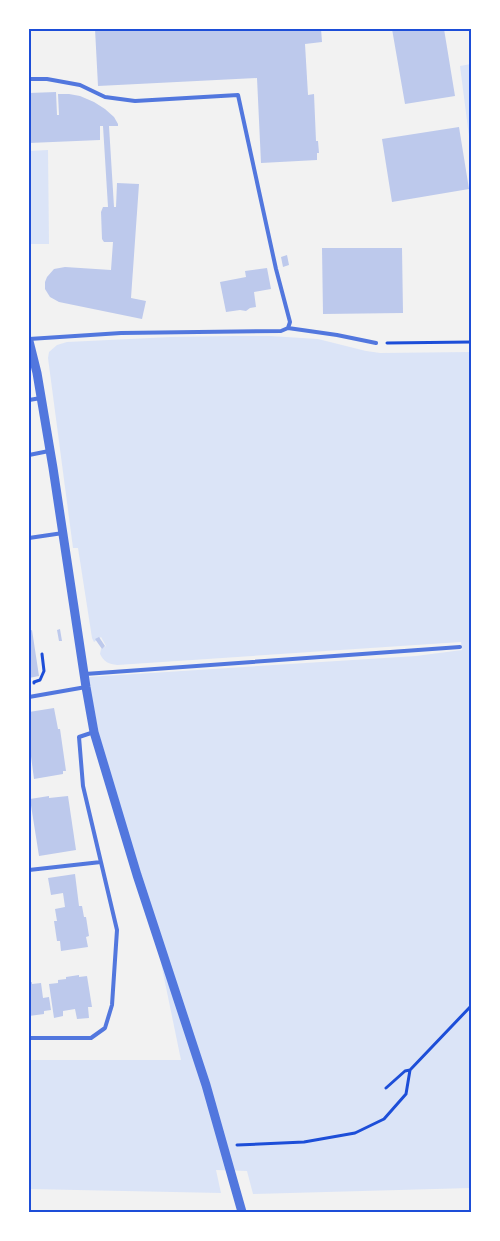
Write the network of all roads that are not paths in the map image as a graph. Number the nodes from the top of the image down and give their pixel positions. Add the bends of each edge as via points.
1 (29, 79) edge
2 (288, 328) junction
3 (29, 340) edge
4 (376, 343) road end
5 (41, 398) junction
6 (29, 400) edge
7 (50, 451) junction
8 (29, 455) edge
9 (63, 533) junction
10 (29, 538) edge
11 (460, 647) dead end
12 (84, 674) junction
13 (86, 688) junction
14 (29, 697) edge
15 (94, 732) junction
16 (101, 862) junction
17 (29, 870) edge
18 (29, 1038) edge
19 (242, 1212) edge

1 - 2 lane via 80,85 105,97 135,101 238,96 290,322
2 - 3 lane via 281,331 120,333
2 - 4 lane
3 - 5 street
5 - 6 lane
5 - 7 street
7 - 8 lane
7 - 9 street
9 - 10 lane
9 - 12 street
11 - 12 lane
12 - 13 street
13 - 14 lane
13 - 15 street
15 - 16 lane via 79,737 83,786
15 - 19 street via 224,1145
16 - 17 lane
16 - 18 lane via 117,930 112,1004 105,1028 91,1038

